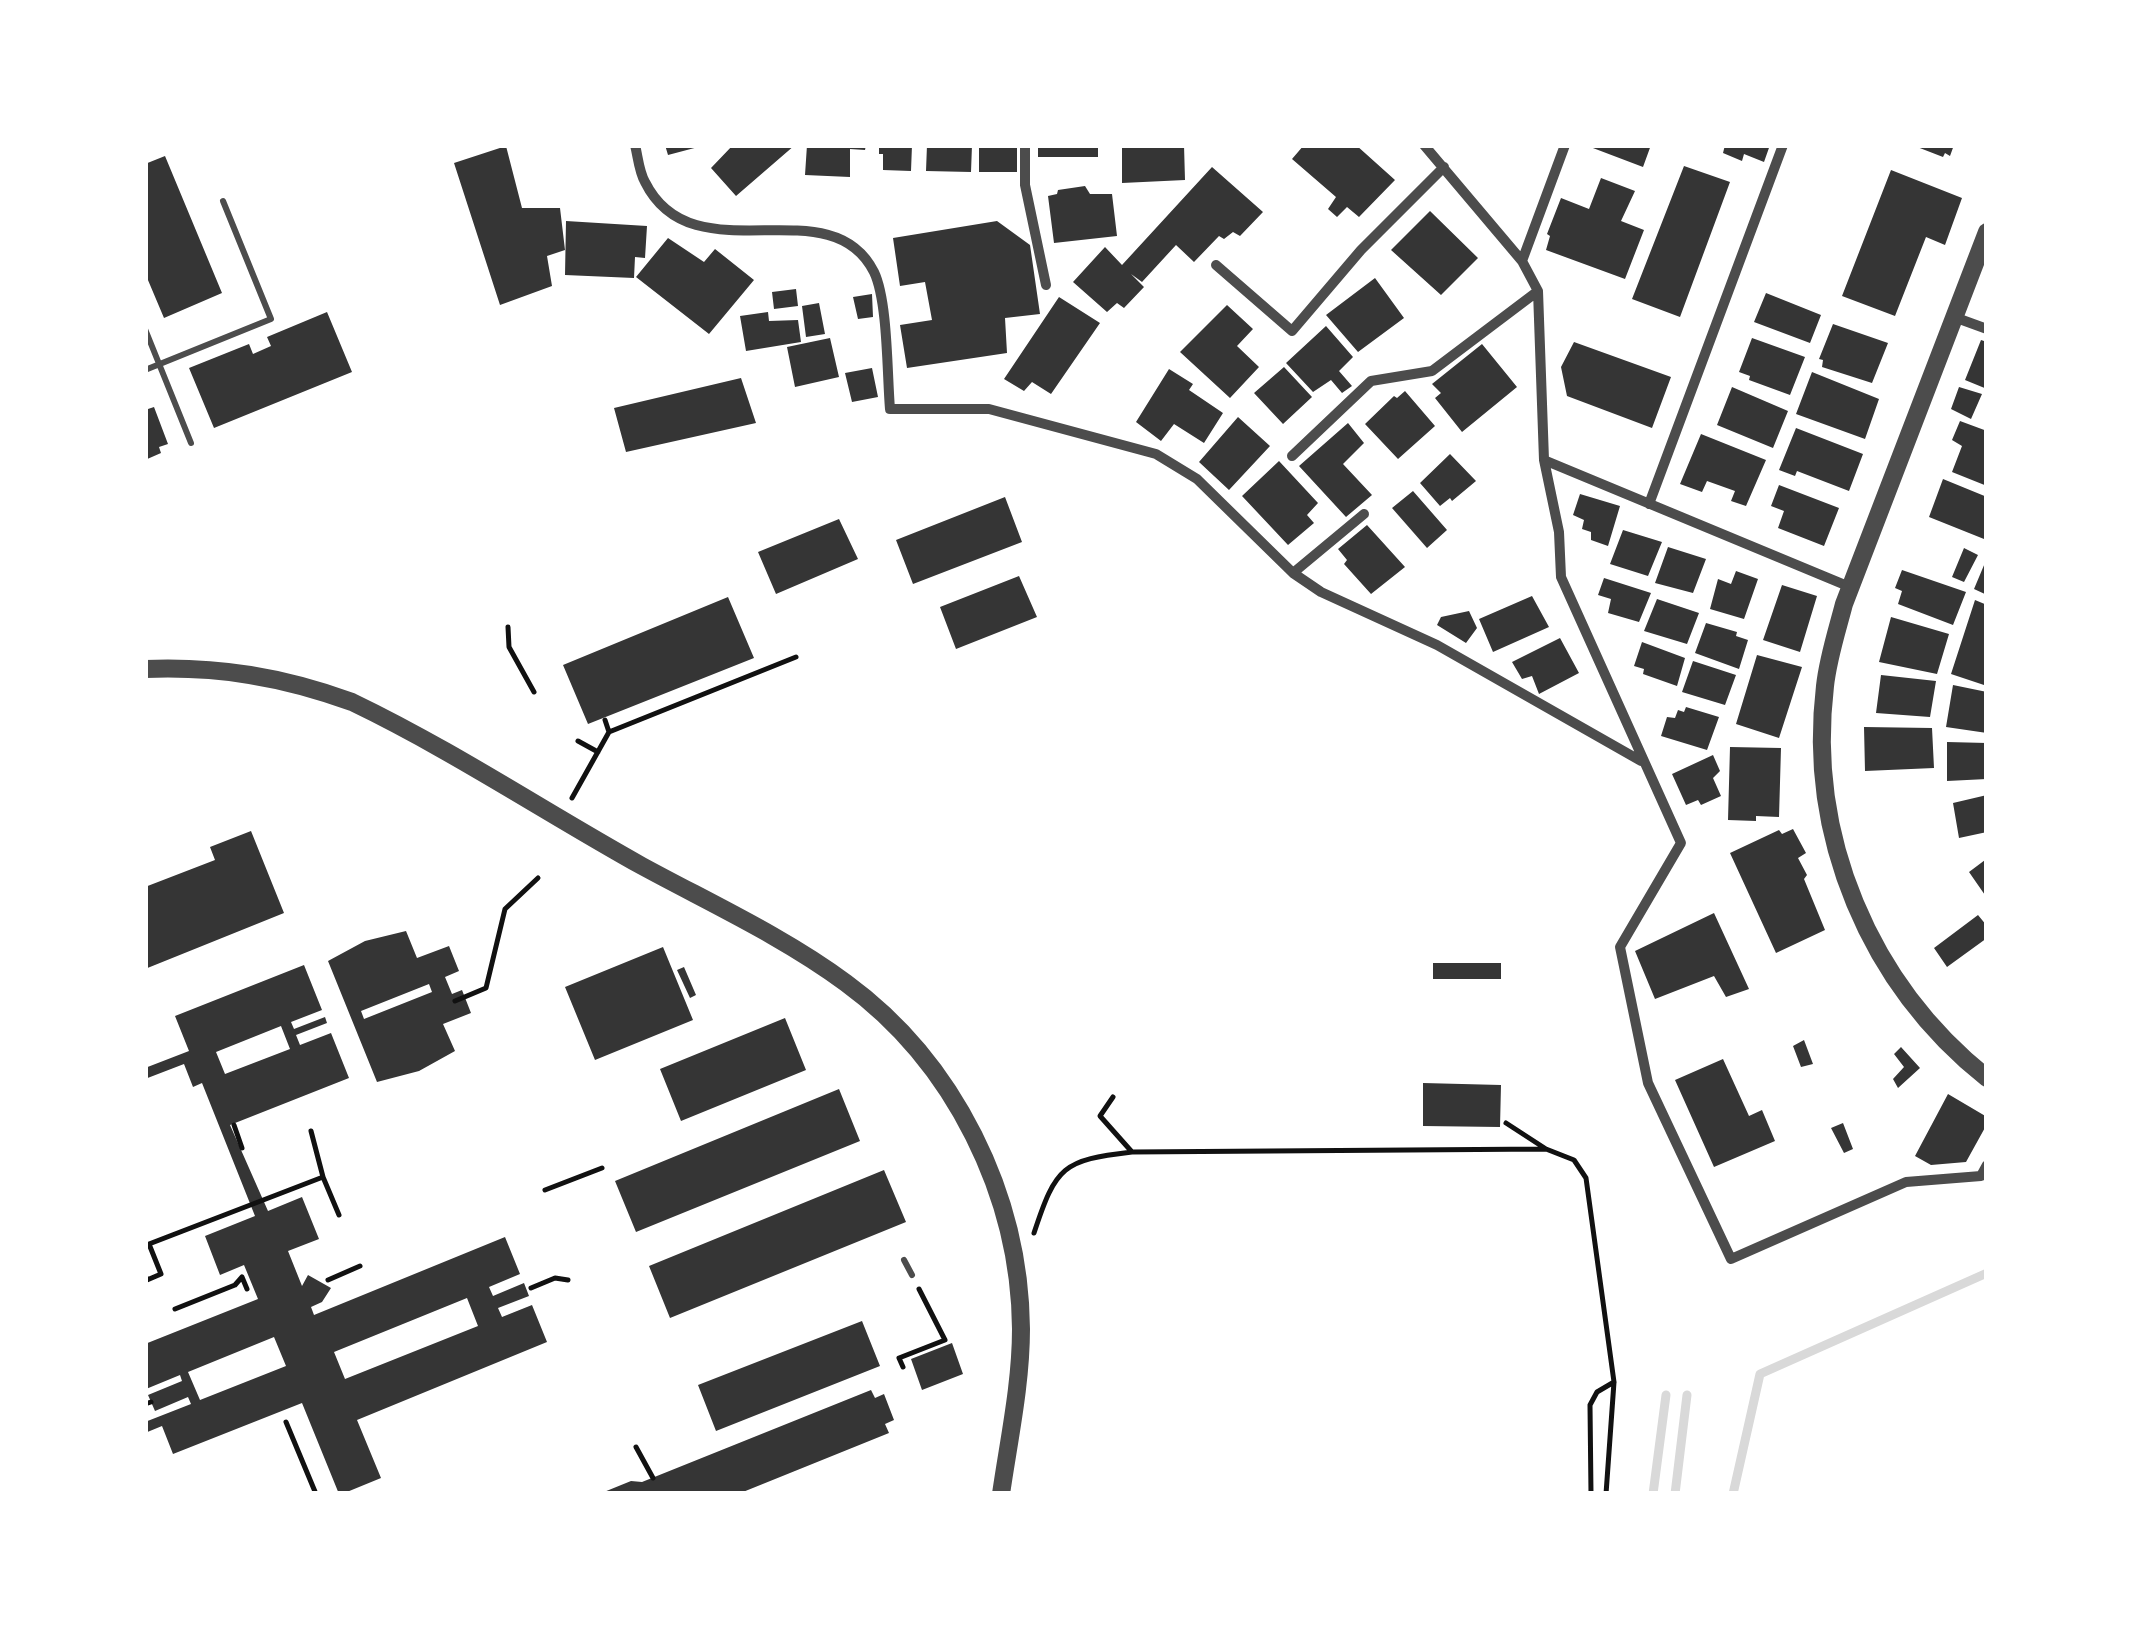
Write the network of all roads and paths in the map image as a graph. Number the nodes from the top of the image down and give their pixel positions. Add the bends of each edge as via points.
1 (635, 145) edge
2 (1025, 145) edge
3 (1424, 145) edge
4 (1565, 145) edge
5 (1783, 145) edge
6 (1444, 167) junction
7 (223, 201) dead end
8 (1987, 232) edge
9 (1522, 261) junction
10 (1216, 265) dead end
11 (1046, 285) dead end
12 (1538, 291) junction
13 (1954, 317) junction
14 (145, 328) edge
15 (1987, 329) edge
16 (160, 364) junction
17 (145, 370) edge
18 (191, 443) dead end
19 (1292, 456) dead end
20 (1544, 460) junction
21 (1650, 504) junction
22 (1364, 514) dead end
23 (1293, 574) junction
24 (1850, 588) junction
25 (508, 628) dead end
26 (796, 657) dead end
27 (145, 669) edge
28 (534, 692) dead end
29 (605, 720) dead end
30 (609, 732) junction
31 (578, 741) dead end
32 (598, 752) junction
33 (1642, 761) junction
34 (571, 801) dead end
35 (538, 878) dead end
36 (454, 1001) dead end
37 (1987, 1078) edge
38 (1113, 1097) dead end
39 (1506, 1123) dead end
40 (234, 1125) dead end
41 (311, 1131) dead end
42 (242, 1148) dead end
43 (1546, 1149) junction
44 (1132, 1152) junction
45 (1987, 1165) edge
46 (602, 1168) dead end
47 (1062, 1171) dead end
48 (323, 1177) junction
49 (545, 1190) dead end
50 (339, 1215) dead end
51 (904, 1260) dead end
52 (360, 1266) dead end
53 (145, 1275) edge
54 (912, 1275) dead end
55 (328, 1280) dead end
56 (568, 1280) dead end
57 (531, 1288) dead end
58 (247, 1289) dead end
59 (922, 1295) dead end
60 (176, 1309) dead end
61 (903, 1367) dead end
62 (1614, 1382) junction
63 (286, 1422) dead end
64 (636, 1447) dead end
65 (652, 1478) dead end
66 (316, 1494) edge
67 (1001, 1494) edge
68 (1591, 1494) edge
69 (1606, 1494) edge

1 - 23 street via 644,181 687,223 728,232 804,229 845,240 873,270 880,295 890,409 989,409 1156,454 1197,480
2 - 11 street via 1025,185
3 - 6 street
4 - 9 street
5 - 21 street
6 - 9 street
6 - 10 street via 1292,331
7 - 16 lane via 271,319
8 - 13 street
9 - 12 street
12 - 19 street via 1432,371 1371,381
12 - 20 street
13 - 15 street
13 - 24 street
14 - 16 lane
16 - 17 lane
16 - 18 lane
20 - 21 street
20 - 33 street via 1559,532 1560,578
21 - 24 street
22 - 23 street
23 - 33 street
24 - 37 street via 1822,718 1825,796 1836,852 1855,907 1894,976 1936,1031
25 - 28 path via 509,647
26 - 30 path
27 - 67 street via 220,668 352,702 815,962 886,1016 965,1120 1008,1226 1021,1330
29 - 30 path
30 - 32 path
31 - 32 path
32 - 34 path
33 - 45 street via 1680,843 1620,947 1648,1083 1730,1259 1906,1182 1981,1176
35 - 36 path via 505,909 486,988
38 - 44 path via 1100,1116
39 - 43 path
40 - 42 path
41 - 48 path
43 - 44 path
43 - 62 path via 1574,1160 1586,1178
44 - 47 path via 1084,1158
46 - 49 path
48 - 50 path
48 - 53 path via 149,1244 162,1274 147,1280
51 - 54 lane
52 - 55 path
56 - 57 path
58 - 60 path via 242,1277
59 - 61 path via 945,1340 899,1358
62 - 68 path via 1590,1405
62 - 69 path
63 - 66 path
64 - 65 path

